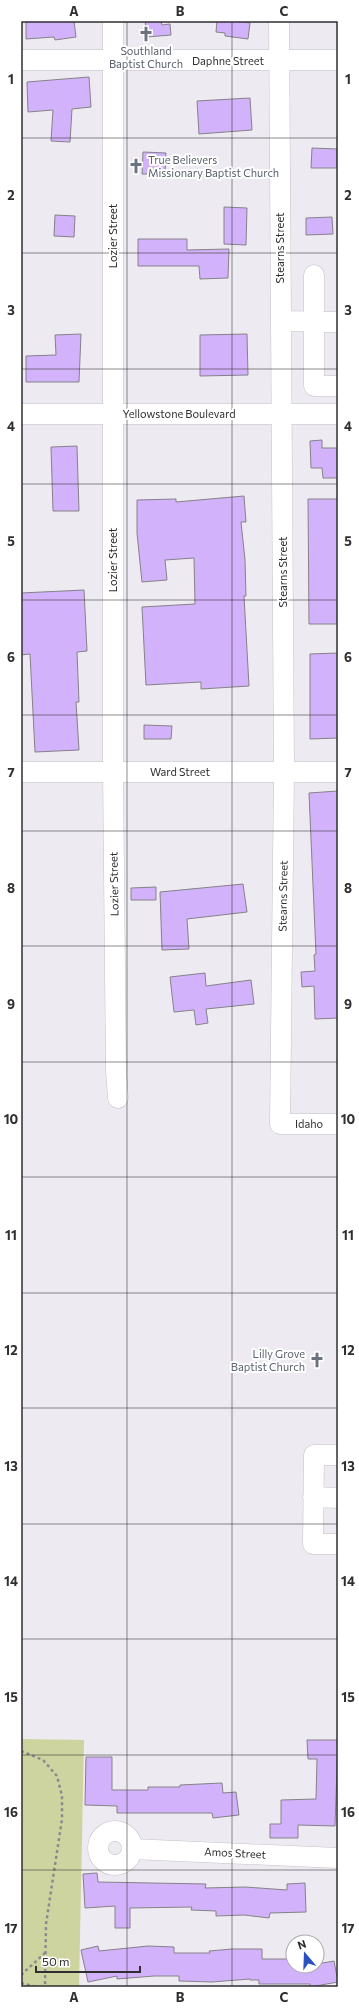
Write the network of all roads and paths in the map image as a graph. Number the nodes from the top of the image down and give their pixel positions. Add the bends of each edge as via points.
1 (113, 21) edge
2 (279, 21) edge
3 (21, 60) edge
4 (113, 60) junction
5 (338, 60) edge
6 (279, 61) junction
7 (314, 275) dead end
8 (281, 322) junction
9 (314, 322) junction
10 (338, 322) edge
11 (338, 386) edge
12 (21, 414) edge
13 (113, 414) junction
14 (282, 414) junction
15 (338, 414) edge
16 (21, 772) edge
17 (113, 772) junction
18 (284, 772) junction
19 (338, 772) edge
20 (118, 1098) dead end
21 (280, 1124) joint
22 (338, 1124) edge
23 (338, 1455) edge
24 (313, 1497) junction
25 (338, 1498) edge
26 (338, 1544) edge
27 (21, 1751) edge
28 (132, 1849) dead end
29 (338, 1858) edge
30 (45, 1953) junction
31 (21, 1976) edge
32 (21, 1983) edge
33 (37, 1987) edge
34 (45, 1987) edge

1 - 4 street, Lozier Street
2 - 6 street, Stearns Street
3 - 4 street, Daphne Street
4 - 6 street, Daphne Street
4 - 13 street, Lozier Street
5 - 6 street, Daphne Street
6 - 8 street, Stearns Street
7 - 9 street
8 - 9 street
8 - 14 street, Stearns Street
9 - 10 street
9 - 11 street via 314,386
12 - 13 street, Yellowstone Boulevard
13 - 14 street, Yellowstone Boulevard
13 - 17 street, Lozier Street
14 - 15 street, Yellowstone Boulevard
14 - 18 street, Stearns Street
16 - 17 street, Ward Street
17 - 18 street, Ward Street
17 - 20 street, Lozier Street
18 - 19 street, Ward Street
18 - 21 street, Stearns Street
21 - 22 street, Idaho
23 - 24 street via 314,1455
24 - 25 street
24 - 26 street via 313,1544
27 - 30 path via 43,1760 57,1776 62,1796 62,1819 46,1924
28 - 29 street, Amos Street
30 - 31 path
30 - 34 path
32 - 33 path

